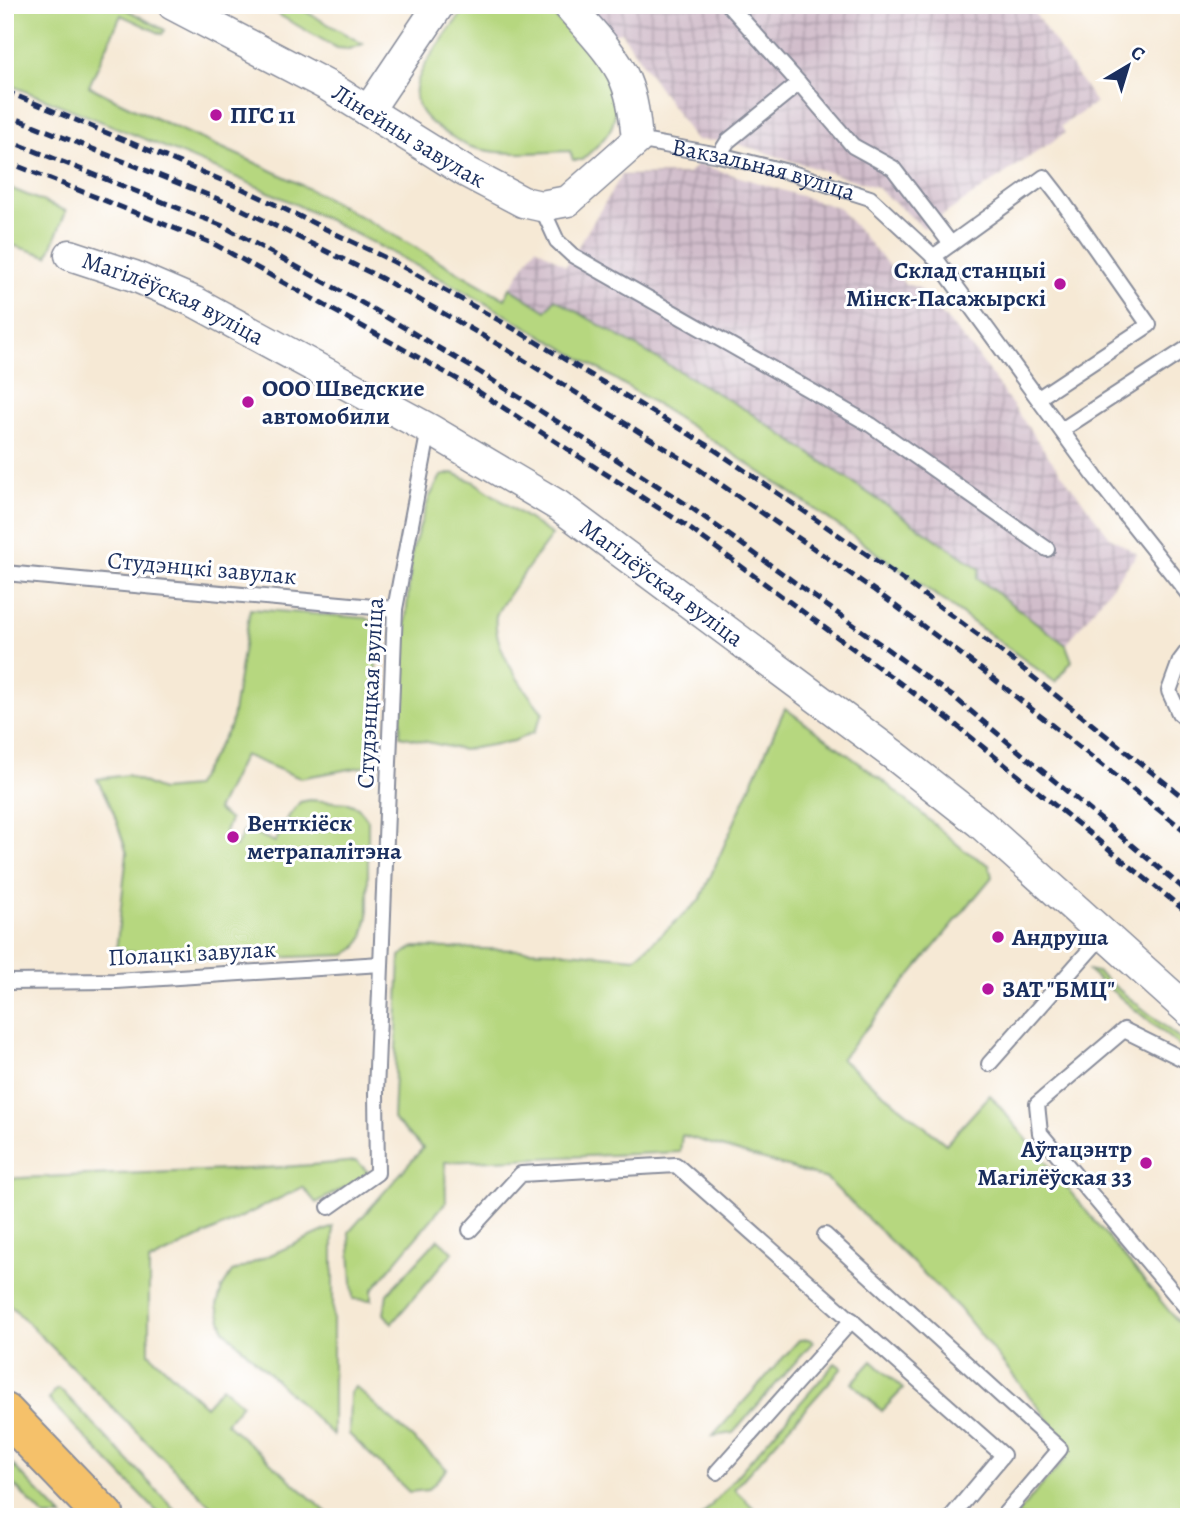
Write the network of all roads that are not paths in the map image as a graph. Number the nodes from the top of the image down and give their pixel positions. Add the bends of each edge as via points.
1 (173, 5) edge
2 (439, 5) edge
3 (568, 5) edge
4 (729, 5) edge
5 (799, 83) junction
6 (368, 111) junction
7 (637, 140) junction
8 (719, 155) junction
9 (541, 206) junction
10 (951, 244) junction
11 (70, 255) dead end
12 (933, 257) junction
13 (1189, 347) edge
14 (1040, 397) junction
15 (429, 429) junction
16 (1063, 429) junction
17 (1047, 549) dead end
18 (5, 573) edge
19 (1189, 594) edge
20 (395, 609) junction
21 (1189, 649) edge
22 (1189, 721) edge
23 (1103, 935) junction
24 (381, 964) junction
25 (5, 982) edge
26 (1189, 1011) edge
27 (1189, 1062) edge
28 (989, 1064) dead end
29 (329, 1207) dead end
30 (470, 1230) dead end
31 (825, 1235) dead end
32 (1189, 1311) edge
33 (852, 1320) junction
34 (5, 1413) edge
35 (717, 1472) dead end
36 (105, 1517) edge
37 (951, 1517) edge
38 (1002, 1517) edge

1 - 6 street, Лінейны завулак
2 - 6 street
3 - 7 street, Вакзальная вуліца via 625,78
4 - 5 lane
5 - 8 lane via 728,141
5 - 10 lane via 853,146 893,168
6 - 9 street, Лінейны завулак via 466,172 523,202
7 - 8 lane, Вакзальная вуліца
7 - 9 street via 568,201
8 - 12 lane, Вакзальная вуліца via 870,198
9 - 17 lane via 556,241 572,255 871,425
10 - 12 lane
10 - 14 lane via 1044,177 1149,325
11 - 15 street, Магілёўская вуліца via 195,302
12 - 14 lane, Вакзальная вуліца
13 - 16 lane
14 - 16 lane, Вакзальная вуліца
15 - 20 lane, Студэнцкая вуліца
15 - 23 street, Магілёўская вуліца via 559,506 895,756 979,823
16 - 19 lane, Вакзальная вуліца via 1096,478
18 - 20 lane, Студэнцкі завулак
20 - 24 lane, Студэнцкая вуліца
21 - 22 lane via 1169,691 1179,713
23 - 26 street, Магілёўская вуліца
23 - 28 lane
24 - 25 lane, Полацкі завулак via 116,981
24 - 29 lane, Студэнцкая вуліца via 377,1173
27 - 32 lane via 1124,1030 1037,1104 1040,1133
30 - 33 lane via 521,1174 676,1165
31 - 38 lane via 1060,1449
33 - 35 lane
33 - 37 lane via 1003,1455
34 - 36 main road

